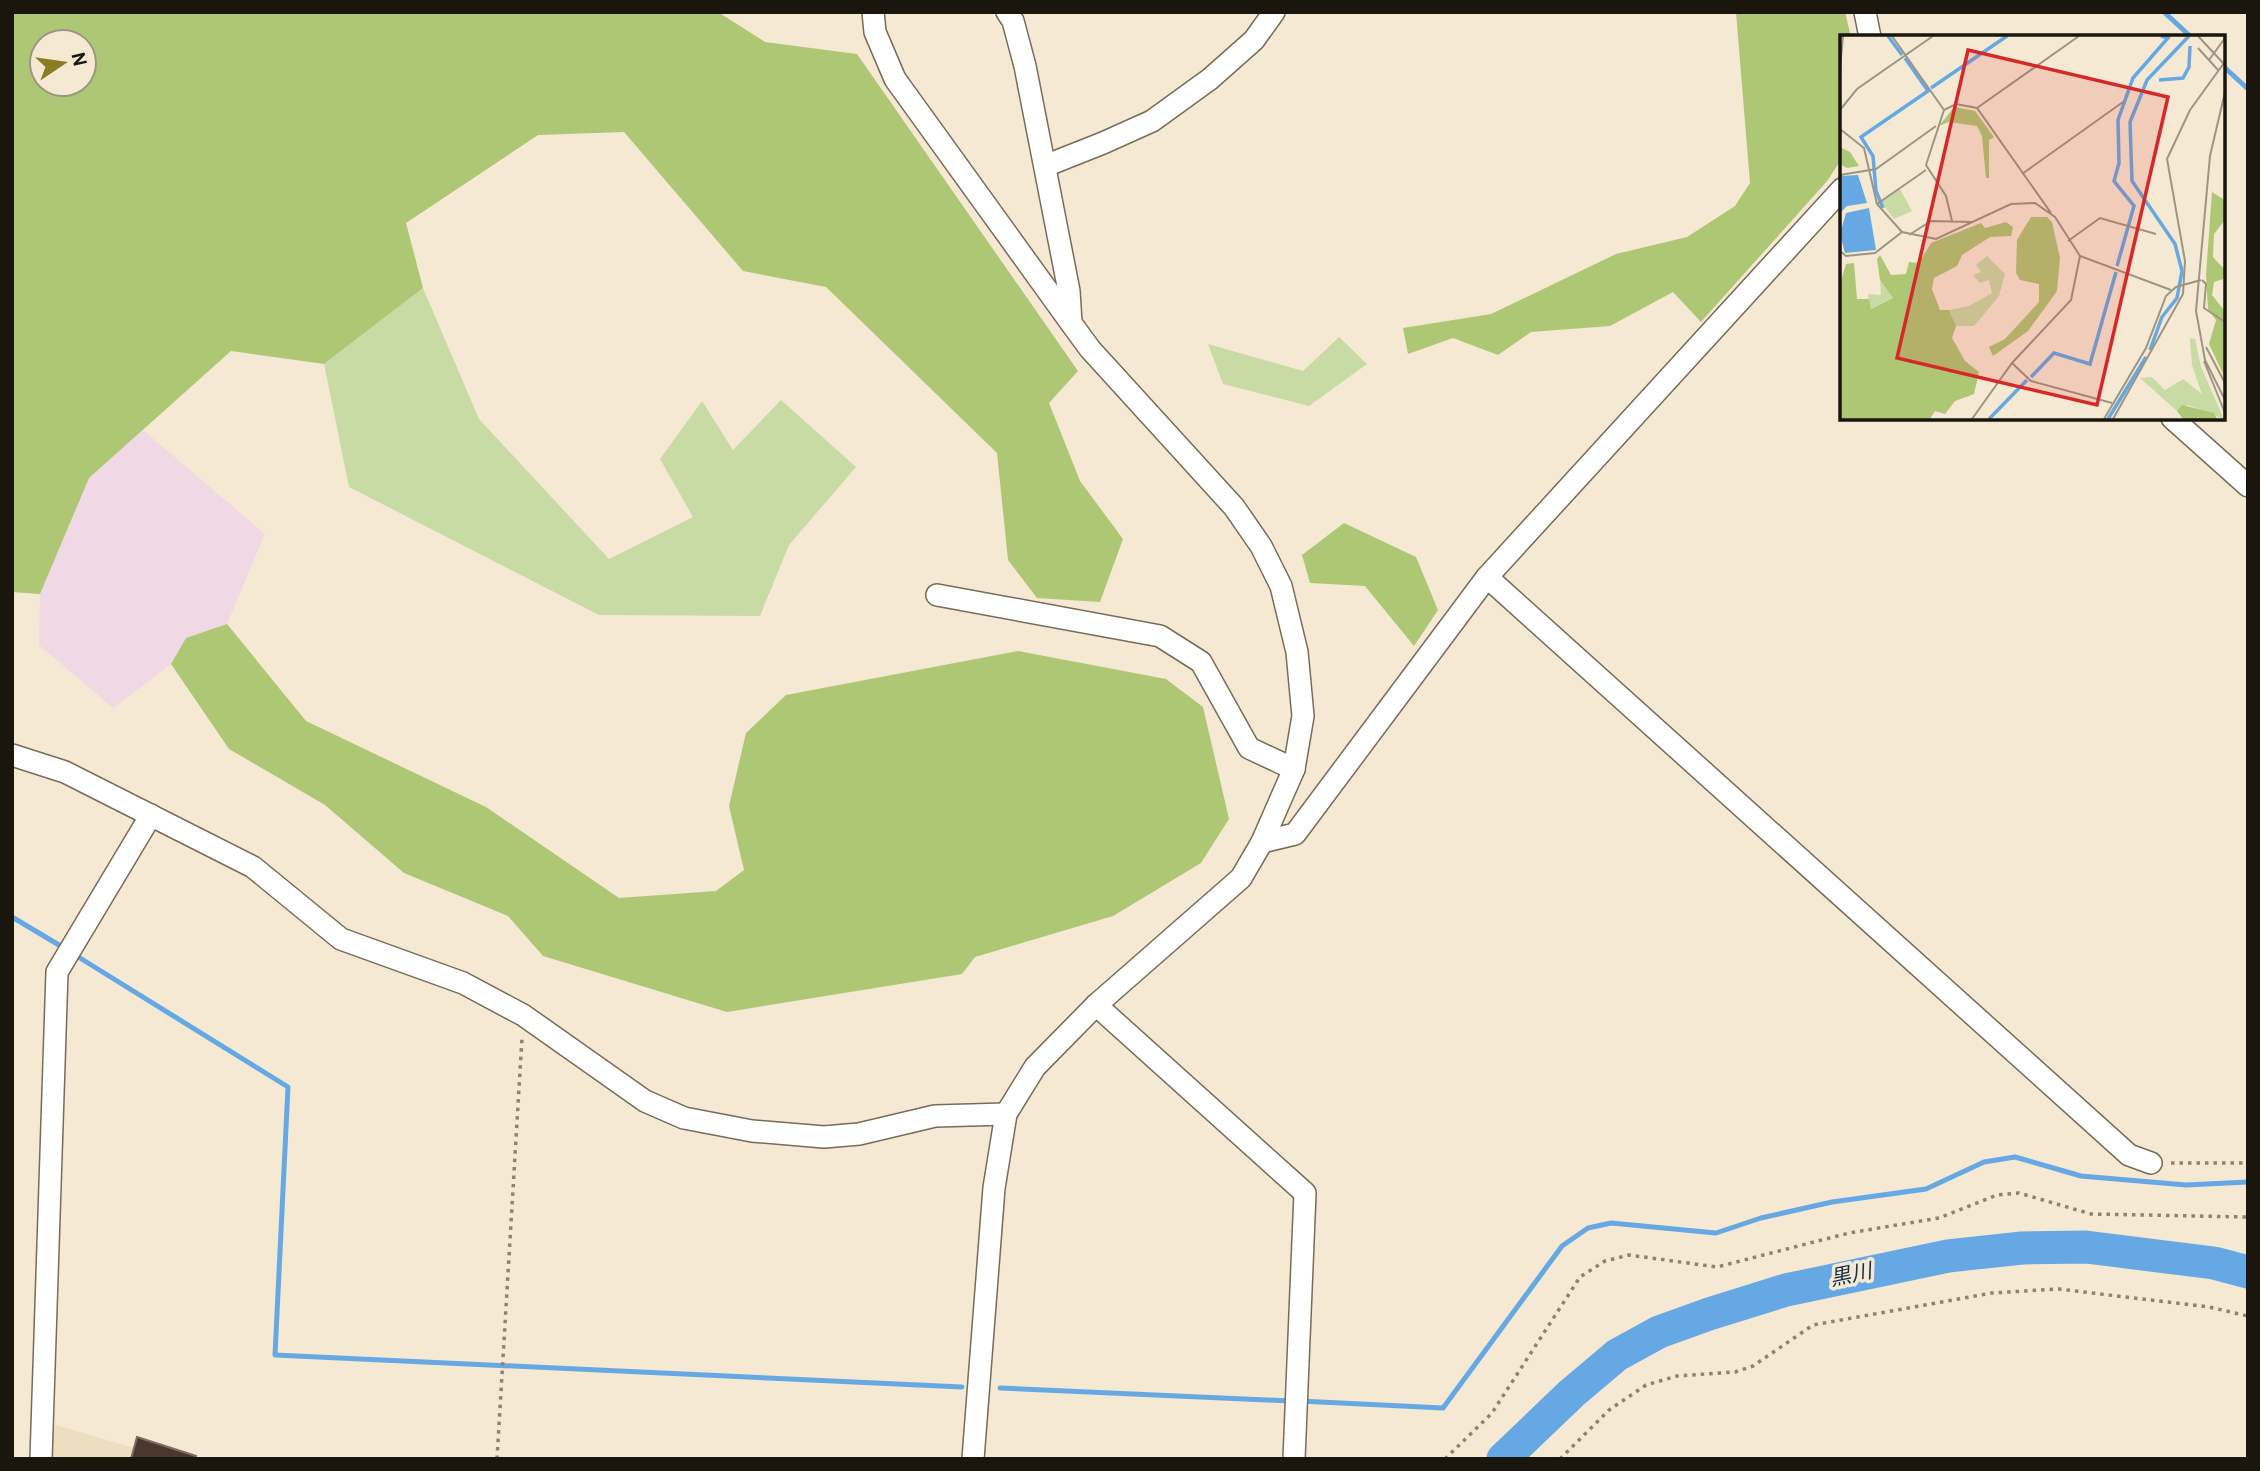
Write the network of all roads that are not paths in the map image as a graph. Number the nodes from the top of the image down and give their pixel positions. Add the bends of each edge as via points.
1 (873, 12) edge
2 (1007, 12) edge
3 (1274, 12) edge
4 (1865, 12) edge
5 (1870, 35) edge
6 (1045, 166) junction
7 (1840, 191) edge
8 (1071, 323) junction
9 (2174, 420) edge
10 (2248, 486) edge
11 (1487, 578) junction
12 (937, 596) dead end
13 (12, 755) edge
14 (1294, 769) junction
15 (151, 815) junction
16 (1262, 842) junction
17 (1096, 1005) junction
18 (1006, 1114) junction
19 (2151, 1163) road end
20 (41, 1459) edge
21 (973, 1459) edge
22 (1294, 1459) edge

1 - 8 street via 895,79
2 - 6 street via 1025,66
3 - 6 street via 1254,40 1152,121
4 - 5 street
6 - 8 street
7 - 11 street
8 - 14 street via 1234,507 1281,586 1297,652 1303,716
9 - 10 street
11 - 16 street via 1296,834
11 - 19 street via 2129,1155
12 - 14 street via 1160,636 1201,662 1249,748
13 - 15 street via 65,772
14 - 16 street
15 - 18 street via 253,867 341,939 464,983 523,1015 645,1101 684,1118 752,1131 824,1137 859,1135 935,1116
15 - 20 street via 57,972
16 - 17 street via 1241,878
17 - 18 street via 1035,1067
17 - 22 street via 1306,1193
18 - 21 street via 994,1188

